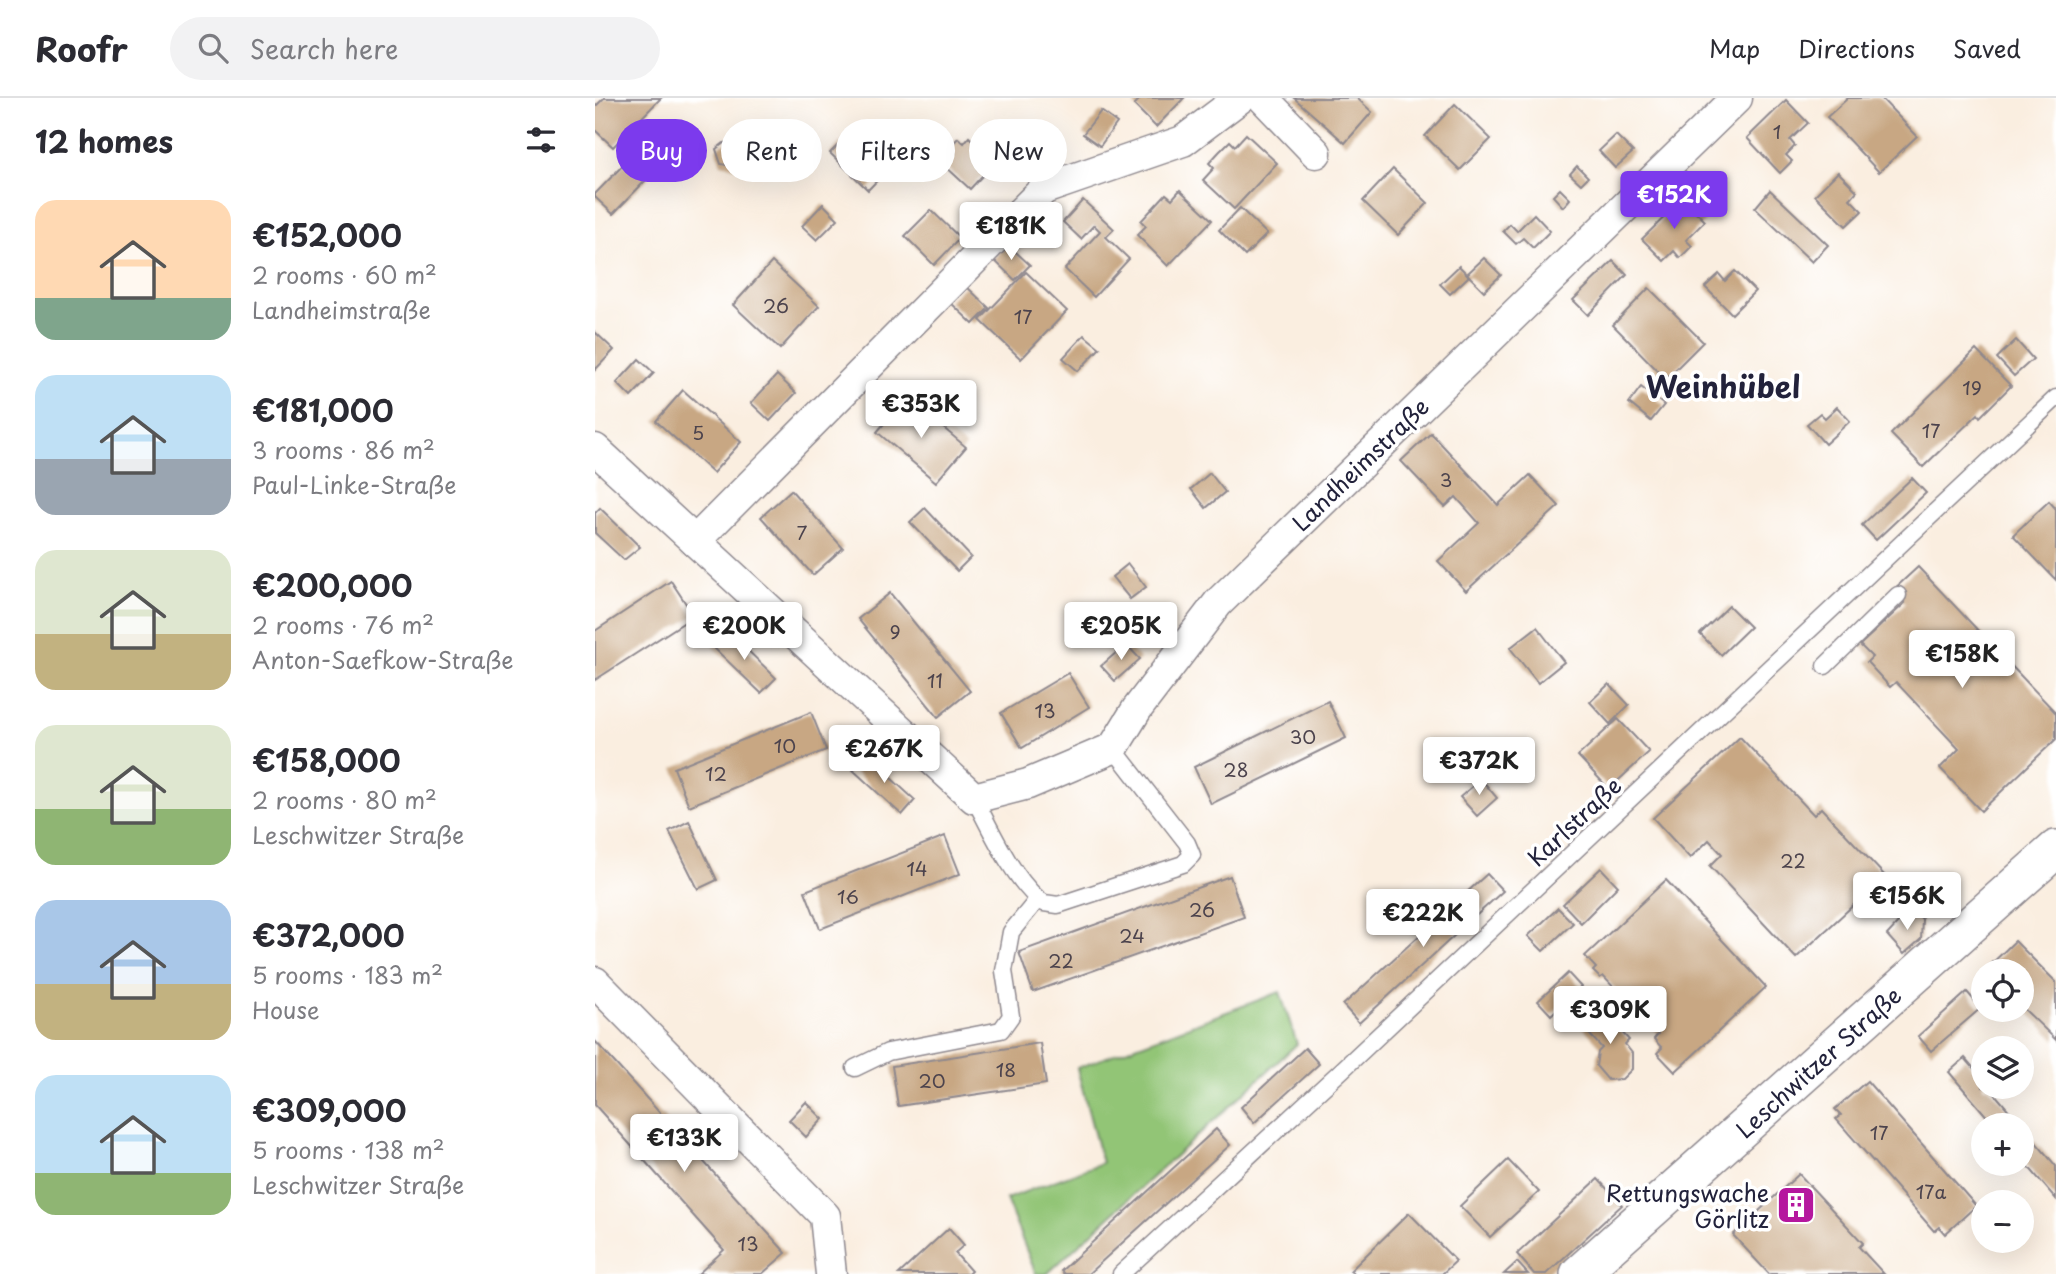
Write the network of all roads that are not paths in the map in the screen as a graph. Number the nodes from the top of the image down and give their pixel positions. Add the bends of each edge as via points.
1 (1240, 98) edge
2 (1263, 98) edge
3 (1737, 98) edge
4 (1316, 153) dead end
5 (2056, 398) edge
6 (595, 449) edge
7 (695, 541) junction
8 (1898, 595) dead end
9 (1825, 666) dead end
10 (1113, 748) junction
11 (974, 798) junction
12 (2056, 849) edge
13 (1038, 899) junction
14 (595, 982) edge
15 (855, 1068) dead end
16 (831, 1274) edge
17 (1121, 1274) edge
18 (1580, 1274) edge

1 - 7 street via 1183,142 1044,189
2 - 4 street
3 - 10 street, Landheimstraße via 1218,603
5 - 17 lane, Karlstraße
6 - 7 street
7 - 11 street
8 - 9 lane
10 - 11 street via 1028,784
10 - 13 lane via 1187,843 1192,856 1183,864 1058,905
11 - 13 lane via 995,838
12 - 18 street, Leschwitzer Straße
13 - 15 lane via 1010,932 1004,971 1011,1016 1001,1030 888,1052
14 - 16 street via 825,1216

